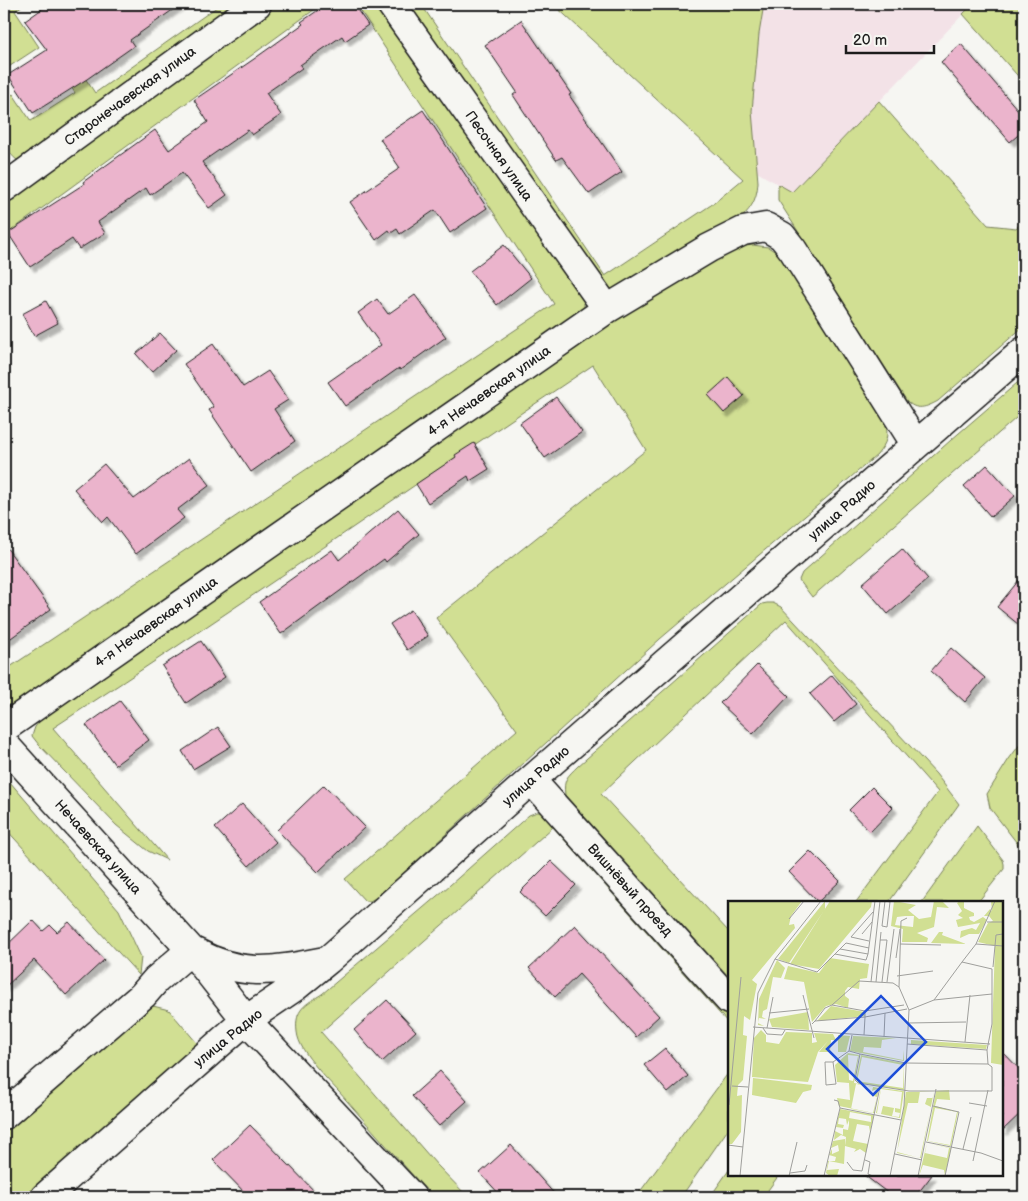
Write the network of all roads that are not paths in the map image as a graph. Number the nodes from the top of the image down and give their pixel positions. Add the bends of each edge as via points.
1 (257, 4) edge
2 (391, 4) edge
3 (4, 188) edge
4 (607, 309) junction
5 (1024, 351) edge
6 (916, 445) junction
7 (4, 728) edge
8 (4, 744) edge
9 (531, 780) junction
10 (191, 950) junction
11 (328, 960) junction
12 (728, 999) edge
13 (246, 1020) junction
14 (4, 1115) edge
15 (45, 1197) edge
16 (412, 1197) edge

1 - 3 street, Старонечаевская улица
2 - 4 street, Песочная улица
4 - 6 street, 4-я Нечаевская улица via 708,248 742,231 766,227 782,236 793,250
4 - 7 street, 4-я Нечаевская улица
5 - 6 street, улица Радио
6 - 9 street, улица Радио
8 - 10 street, Нечаевская улица
9 - 11 street, улица Радио
9 - 12 street, Вишнёвый проезд
10 - 11 street via 210,960 260,971
10 - 13 street, Нечаевская улица
10 - 14 street
11 - 13 street, улица Радио
13 - 15 street, улица Радио
13 - 16 street

